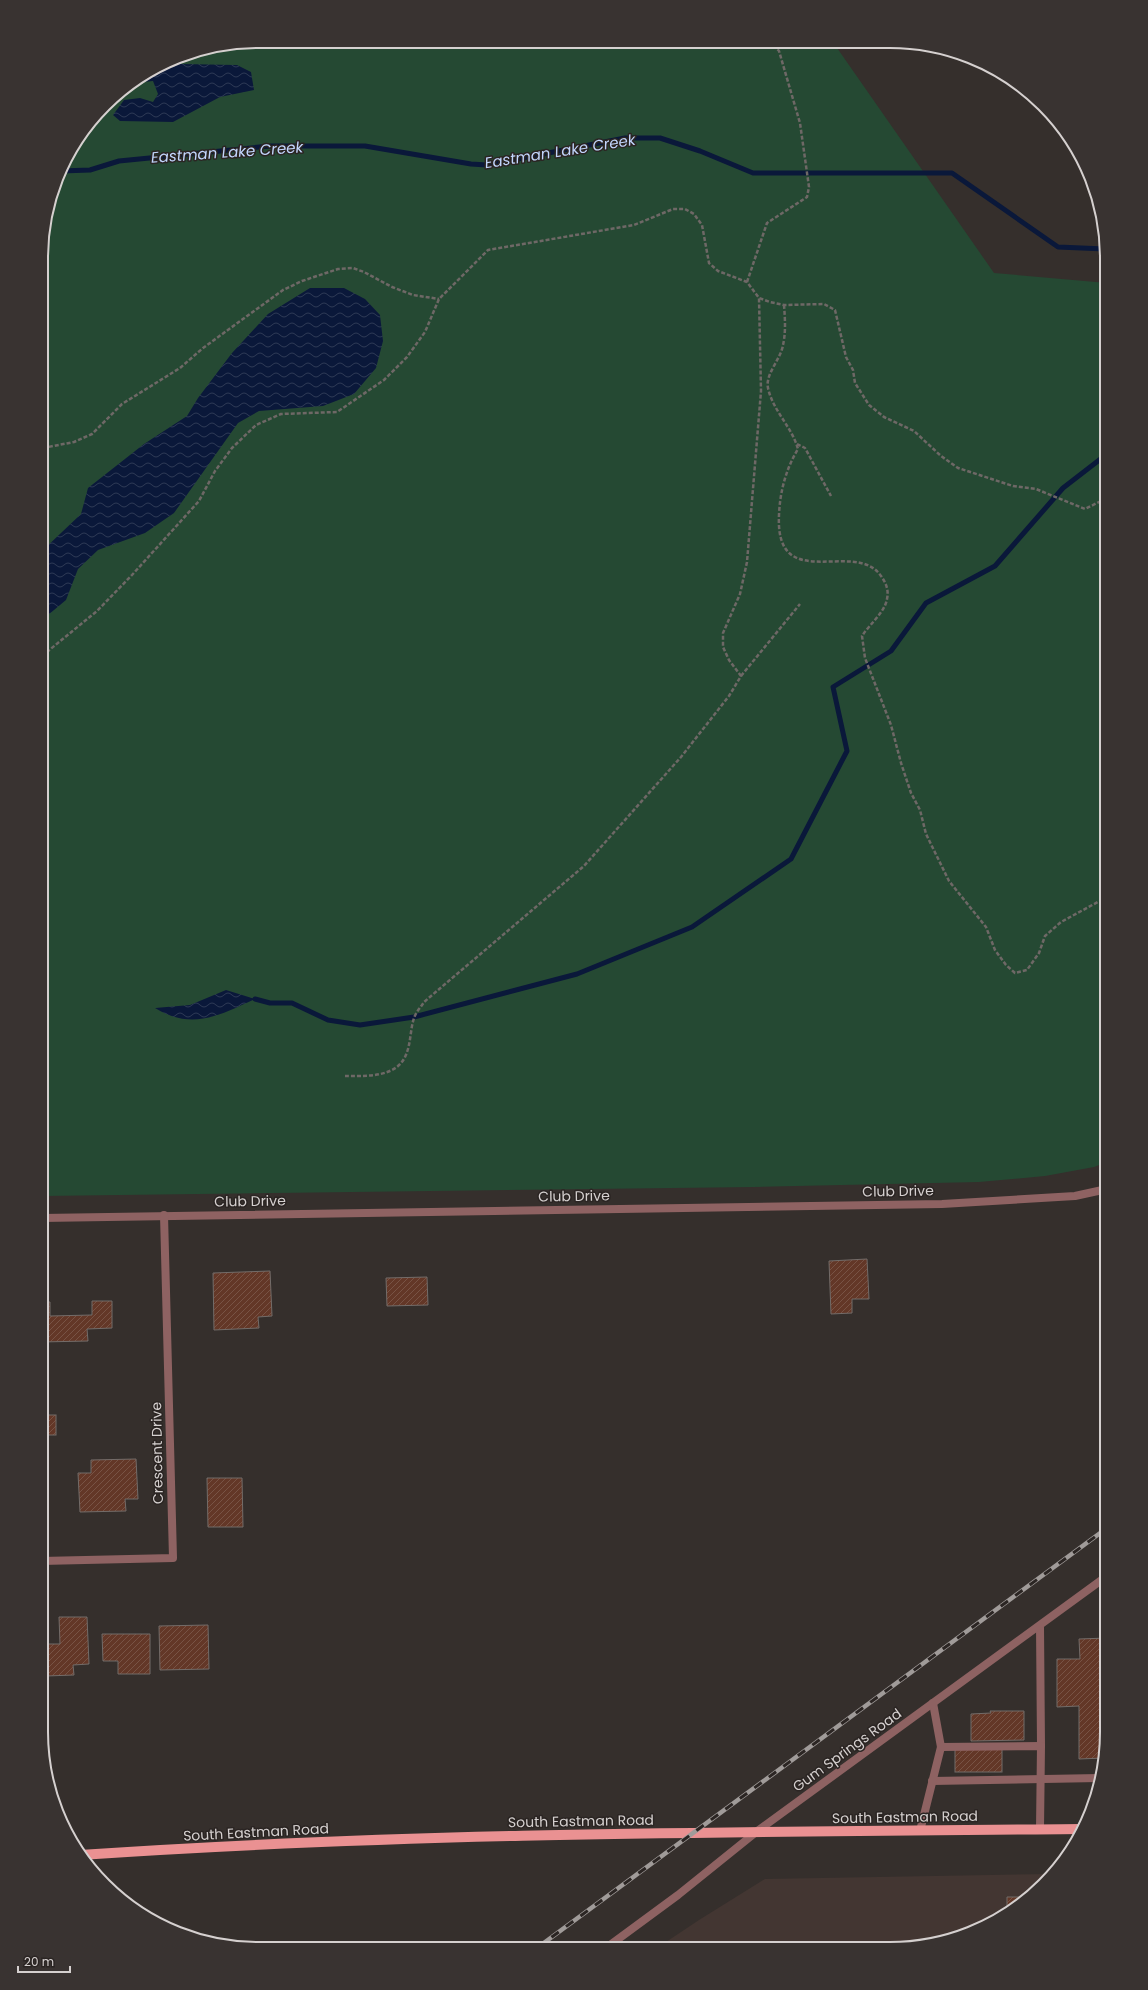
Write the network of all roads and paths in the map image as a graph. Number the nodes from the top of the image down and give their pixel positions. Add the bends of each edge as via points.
1 (776, 48) edge
2 (748, 282) junction
3 (759, 298) junction
4 (440, 299) junction
5 (784, 305) junction
6 (797, 444) junction
7 (48, 447) edge
8 (831, 496) dead end
9 (1100, 502) edge
10 (800, 604) dead end
11 (48, 651) edge
12 (741, 676) junction
13 (1100, 901) edge
14 (345, 1076) dead end
15 (1100, 1191) edge
16 (164, 1215) junction
17 (48, 1218) edge
18 (48, 1561) edge
19 (1100, 1581) edge
20 (1040, 1626) junction
21 (933, 1703) junction
22 (1041, 1746) junction
23 (941, 1747) junction
24 (1041, 1778) junction
25 (1095, 1778) edge
26 (932, 1781) junction
27 (1040, 1829) junction
28 (1076, 1829) edge
29 (920, 1831) junction
30 (755, 1833) junction
31 (87, 1855) edge
32 (614, 1942) edge

1 - 2 path via 798,116 806,164 807,197 766,223
2 - 3 path
2 - 4 path via 718,271 709,263 702,225 694,214 685,209 673,209 634,225 488,250
3 - 5 path
3 - 12 path via 761,391 747,562 740,594 723,633 723,647
4 - 7 path via 413,295 353,268 338,269 302,281 283,290 203,348 180,368 122,404 92,434 74,442
4 - 11 path via 425,332 407,357 384,380 337,412 281,414 256,425 232,448 215,471 199,501 132,575 97,612
5 - 6 path via 783,347 770,375 768,387 775,408 794,435
5 - 9 path via 824,304 835,310 855,383 869,405 884,417 914,431 958,468 1013,486 1036,489 1085,509
6 - 8 path via 805,448
6 - 13 path via 798,449 788,465 779,500 778,529 784,548 798,559 816,562 861,562 876,568 887,583 887,599 862,636 865,658 892,725 911,793 920,810 926,834 949,881 986,927 995,950 1006,966 1015,973 1027,970 1039,953 1045,936 1061,922
10 - 12 path
12 - 14 path via 681,756 584,866 424,1002 414,1017 405,1058 398,1067 383,1073
15 - 16 street, Club Drive via 1075,1196 942,1204
16 - 17 street, Club Drive
16 - 18 street, Crescent Drive via 173,1558
19 - 20 street, Gum Springs Road
20 - 21 street, Gum Springs Road
20 - 22 street
21 - 23 street
21 - 30 street, Gum Springs Road
22 - 23 street
22 - 24 street
23 - 26 street
24 - 25 street
24 - 26 street
24 - 27 street
26 - 29 street
27 - 28 main road, South Eastman Road
27 - 29 main road, South Eastman Road
29 - 30 main road, South Eastman Road
30 - 31 main road, South Eastman Road via 338,1842
30 - 32 street, Gum Springs Road

